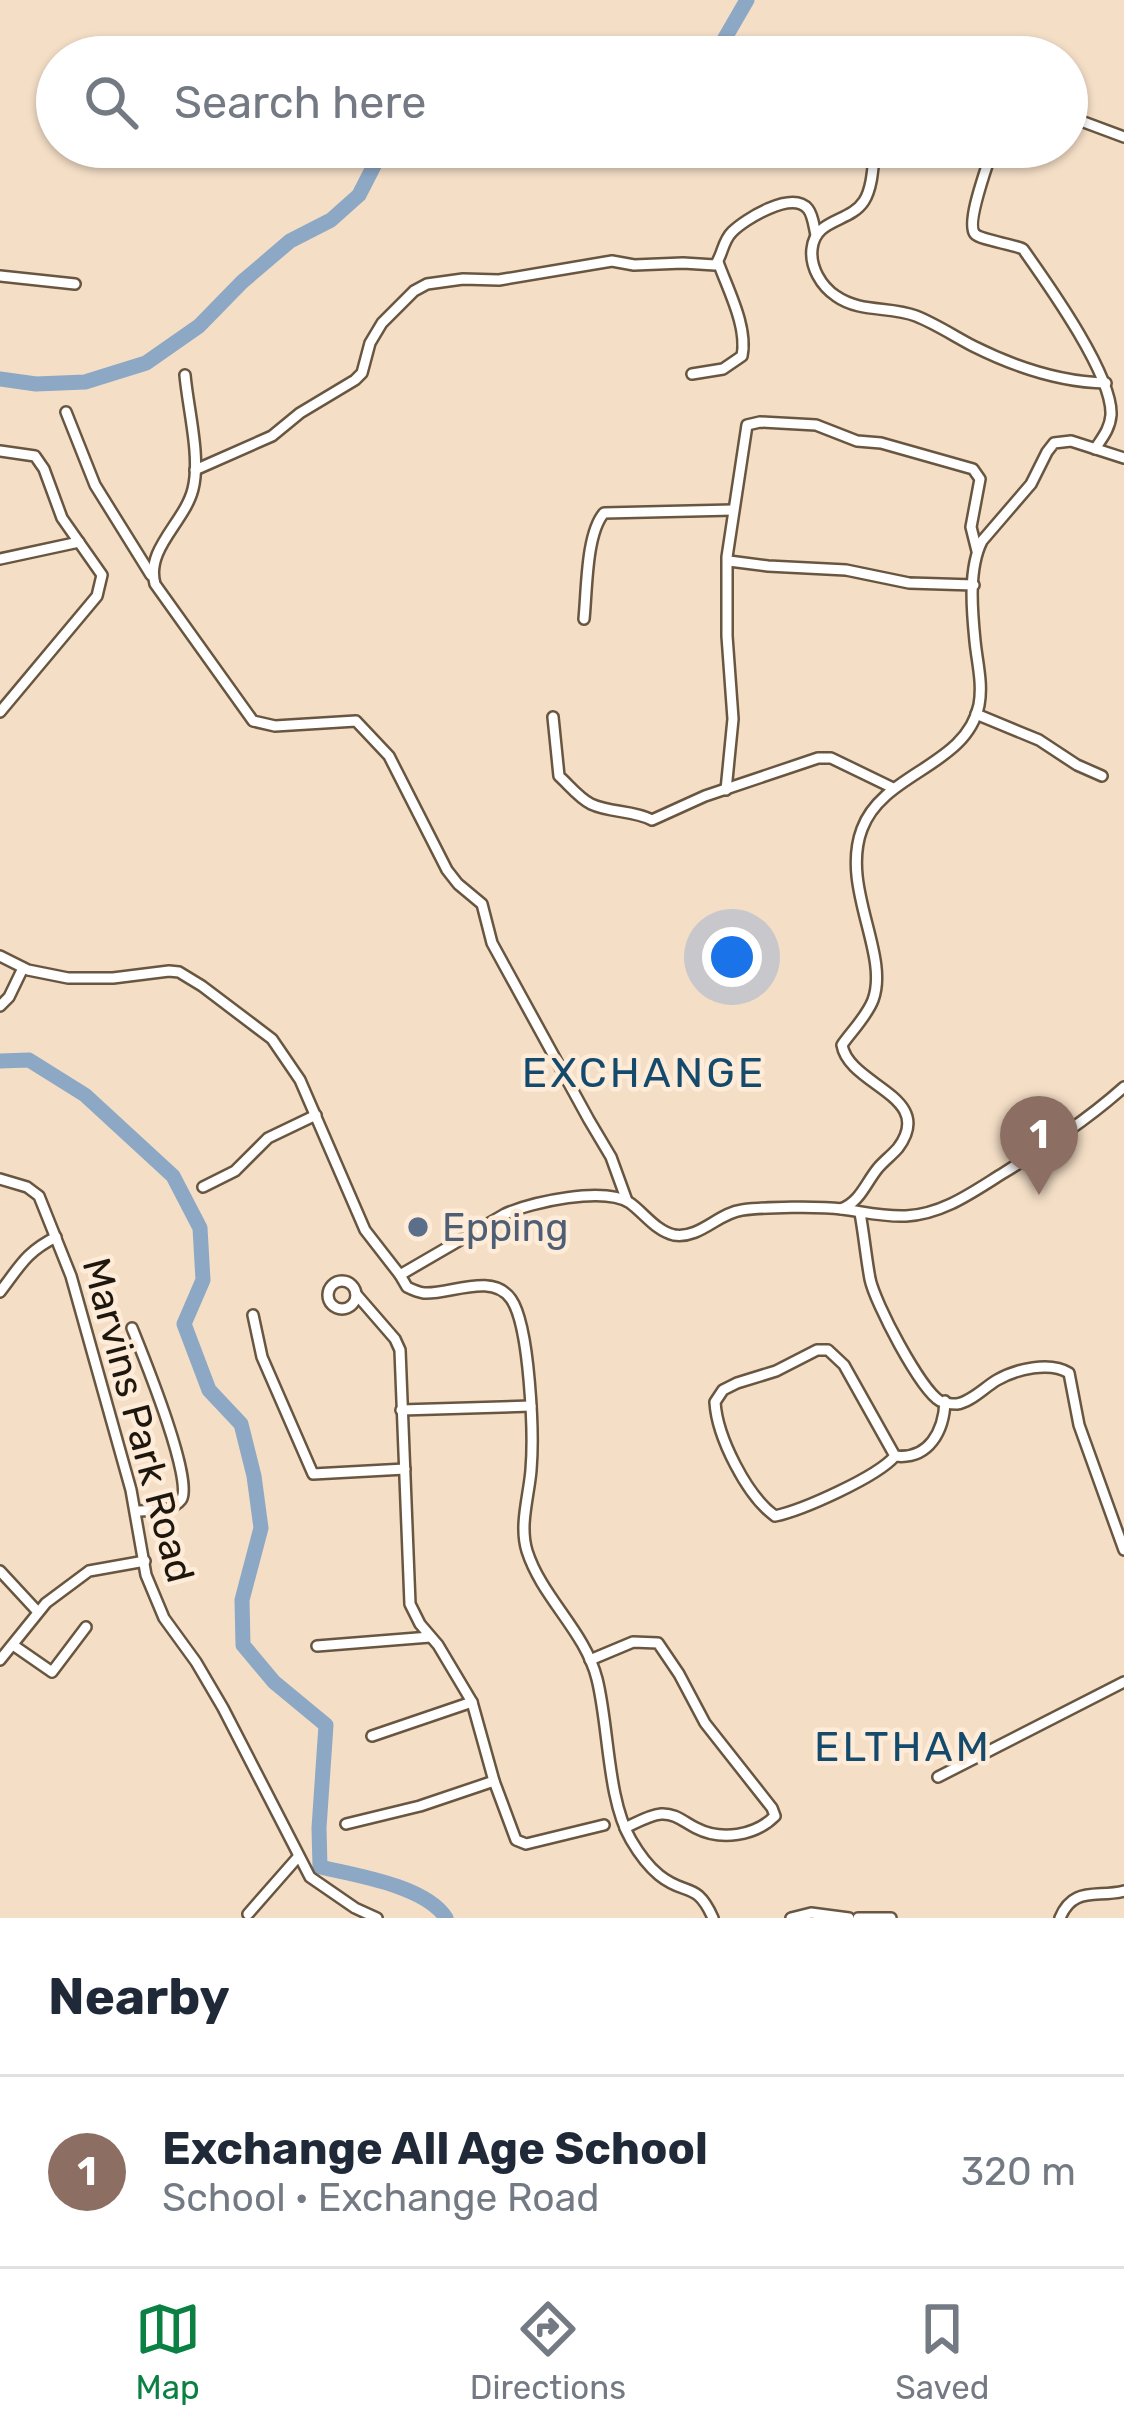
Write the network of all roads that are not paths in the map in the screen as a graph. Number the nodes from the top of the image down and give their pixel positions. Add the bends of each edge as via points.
1 (1088, 124) edge
2 (1124, 137) edge
3 (872, 168) edge
4 (987, 168) edge
5 (816, 235) junction
6 (718, 262) junction
7 (0, 275) edge
8 (75, 284) dead end
9 (692, 374) dead end
10 (185, 375) dead end
11 (1106, 382) junction
12 (66, 412) dead end
13 (1095, 449) junction
14 (0, 451) edge
15 (1124, 458) edge
16 (195, 470) junction
17 (733, 510) junction
18 (79, 542) junction
19 (977, 551) junction
20 (0, 559) edge
21 (728, 561) junction
22 (154, 580) junction
23 (974, 584) junction
24 (584, 619) dead end
25 (0, 712) edge
26 (976, 714) junction
27 (553, 717) dead end
28 (1102, 776) dead end
29 (893, 788) junction
30 (726, 790) junction
31 (0, 956) edge
32 (23, 968) junction
33 (0, 1006) edge
34 (1124, 1087) edge
35 (316, 1115) junction
36 (0, 1179) edge
37 (203, 1186) dead end
38 (627, 1201) junction
39 (841, 1209) junction
40 (860, 1213) junction
41 (56, 1237) junction
42 (400, 1275) junction
43 (0, 1292) edge
44 (353, 1299) dead end
45 (253, 1315) dead end
46 (132, 1328) dead end
47 (945, 1401) junction
48 (531, 1406) junction
49 (401, 1409) junction
50 (895, 1456) junction
51 (405, 1469) junction
52 (136, 1511) junction
53 (1124, 1550) edge
54 (145, 1561) junction
55 (0, 1571) edge
56 (38, 1612) junction
57 (86, 1627) dead end
58 (430, 1636) junction
59 (13, 1645) junction
60 (317, 1646) dead end
61 (0, 1660) edge
62 (590, 1660) junction
63 (1124, 1682) edge
64 (472, 1702) junction
65 (372, 1736) dead end
66 (938, 1777) dead end
67 (494, 1780) junction
68 (346, 1824) dead end
69 (604, 1825) dead end
70 (625, 1828) junction
71 (298, 1857) junction
72 (1124, 1891) edge
73 (248, 1913) dead end
74 (377, 1918) edge
75 (713, 1918) edge
76 (791, 1918) edge
77 (849, 1918) edge
78 (858, 1918) edge
79 (891, 1918) edge
80 (1060, 1918) edge

1 - 2 street
3 - 5 street via 864,201
4 - 11 street via 975,234 1022,249
5 - 6 street via 802,203 773,207 731,232
5 - 11 street via 815,272 849,304 918,317 1046,375
6 - 9 street via 742,356
6 - 16 street via 612,261 427,284 382,323 356,380 257,444
7 - 8 street
10 - 16 street
11 - 13 street via 1111,412
12 - 22 street via 95,485
13 - 15 street
13 - 19 street via 1053,445
14 - 18 street via 35,456
16 - 22 street via 185,508 154,562
17 - 19 street via 747,425 816,425 978,473 971,527
17 - 21 street
17 - 24 street via 600,515
18 - 20 street
18 - 25 street via 101,575 97,596
19 - 23 street
21 - 23 street via 909,584
21 - 30 street via 733,718
22 - 38 street via 253,721 356,721 388,756 447,870 482,904 492,943 601,1136
23 - 26 street
26 - 28 street
26 - 29 street via 947,752
27 - 30 street via 559,776 598,807 652,820
29 - 30 street via 831,758
29 - 39 street via 870,812 857,845 876,976 873,1000 842,1050 905,1110 908,1126 855,1204
31 - 32 street
32 - 33 street
32 - 35 street via 68,977 188,976 276,1042
34 - 40 street via 963,1199 925,1214
35 - 37 street via 268,1138 235,1172
35 - 42 street via 365,1230
36 - 41 street, Marvins Park Road via 36,1193
38 - 39 street via 674,1234 741,1210
38 - 42 street via 564,1198 519,1207
39 - 40 street
40 - 47 street via 882,1310
41 - 43 street via 35,1247
41 - 52 street, Marvins Park Road
42 - 48 street via 406,1287 427,1293 485,1287 510,1297
44 - 49 street via 400,1349
45 - 51 street via 262,1357 313,1474
46 - 52 street via 185,1490 170,1508
47 - 50 street via 929,1445 910,1458
47 - 53 street via 962,1402 998,1379 1041,1366 1069,1373
48 - 49 street
48 - 62 street via 527,1550
49 - 51 street
50 - 50 street via 815,1504 775,1516 728,1448 715,1402 737,1383 829,1350
51 - 58 street via 409,1595
52 - 54 street, Marvins Park Road
54 - 56 street via 89,1571
54 - 71 street, Marvins Park Road via 164,1618 223,1708
55 - 56 street
56 - 59 street
57 - 59 street via 52,1672
58 - 60 street
58 - 64 street
59 - 61 street
62 - 70 street
62 - 70 street via 633,1642 658,1643 775,1816 748,1833 723,1836 658,1814
63 - 66 street
64 - 65 street
64 - 67 street
67 - 68 street
67 - 69 street via 516,1840
70 - 75 street via 658,1874 700,1894
71 - 73 street
71 - 74 street, Marvins Park Road via 314,1880
72 - 80 street via 1081,1895
76 - 77 street
78 - 79 street

